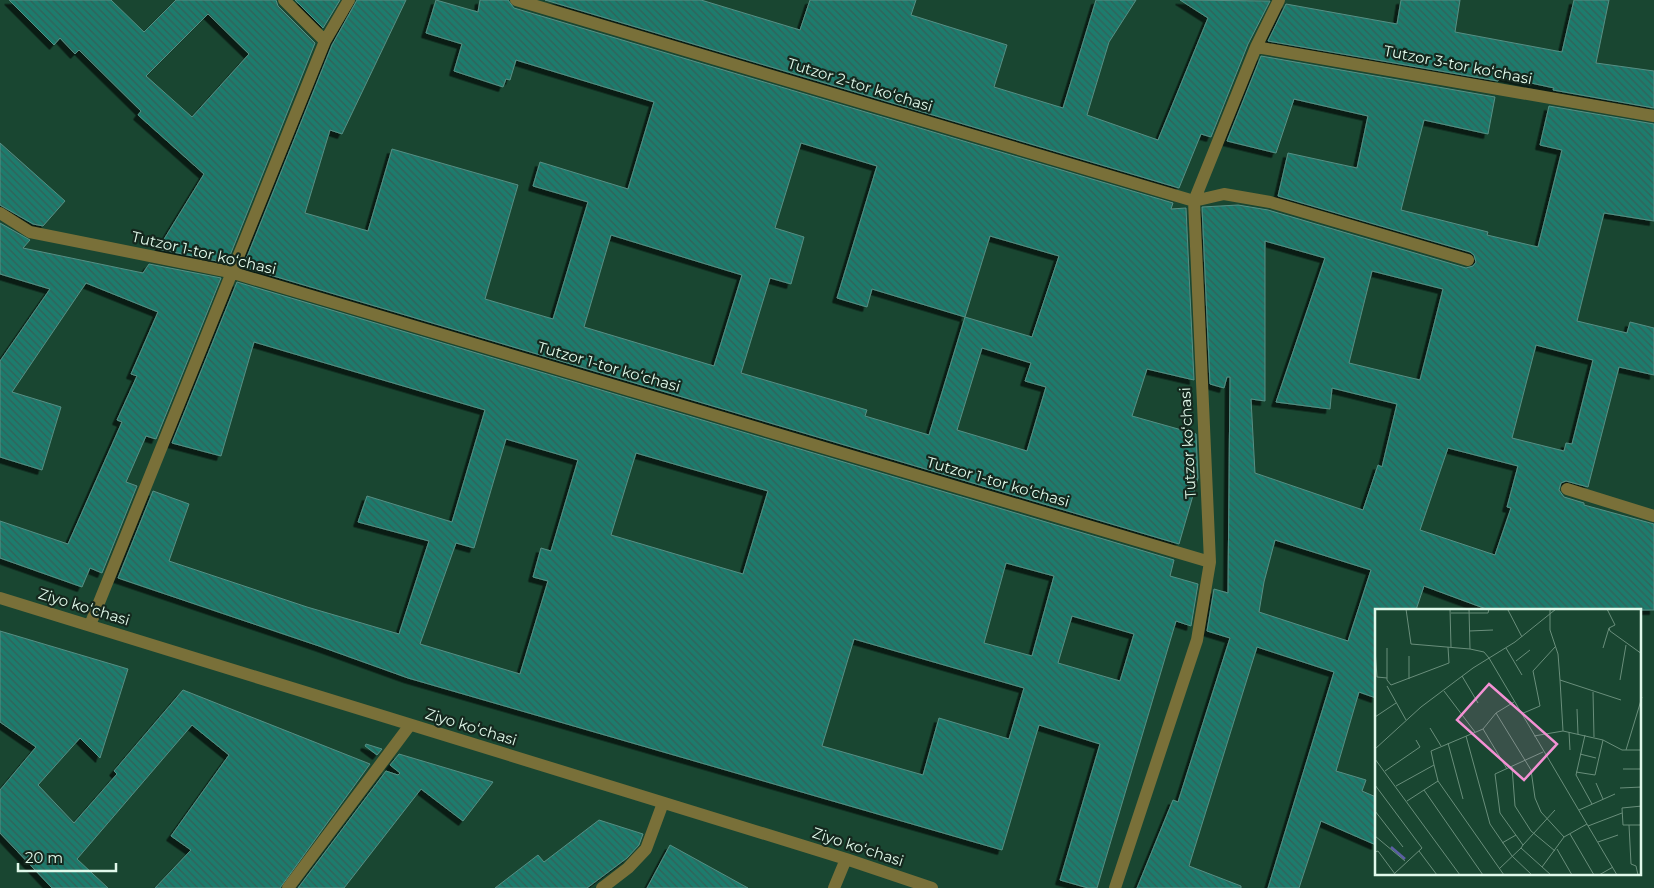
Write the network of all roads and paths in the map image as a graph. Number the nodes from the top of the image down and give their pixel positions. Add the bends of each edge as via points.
1 (284, 0) edge
2 (349, 0) edge
3 (516, 0) edge
4 (1279, 0) edge
5 (325, 42) junction
6 (1256, 47) junction
7 (1654, 116) edge
8 (1194, 201) junction
9 (0, 213) edge
10 (1468, 260) dead end
11 (230, 272) junction
12 (1567, 489) dead end
13 (1654, 516) edge
14 (1210, 562) junction
15 (0, 598) edge
16 (90, 625) junction
17 (410, 725) junction
18 (663, 803) junction
19 (846, 859) junction
20 (288, 888) edge
21 (602, 888) edge
22 (834, 888) edge
23 (932, 888) edge
24 (1115, 888) edge

1 - 5 street
2 - 5 street
3 - 8 street, Tutzor 2-tor koʻchasi
4 - 6 street, Tutzor koʻchasi
5 - 11 street
6 - 7 street, Tutzor 3-tor koʻchasi
6 - 8 street, Tutzor koʻchasi
8 - 10 street via 1224,194 1270,202
8 - 14 street, Tutzor koʻchasi
9 - 11 street, Tutzor 1-tor koʻchasi via 30,232
11 - 14 street, Tutzor 1-tor koʻchasi
11 - 16 street
12 - 13 street
14 - 24 street, Tutzor koʻchasi via 1198,640
15 - 16 street, Ziyo koʻchasi
16 - 17 street, Ziyo koʻchasi
17 - 18 street, Ziyo koʻchasi
17 - 20 street
18 - 19 street, Ziyo koʻchasi
18 - 21 street via 646,850
19 - 22 street
19 - 23 street, Ziyo koʻchasi

